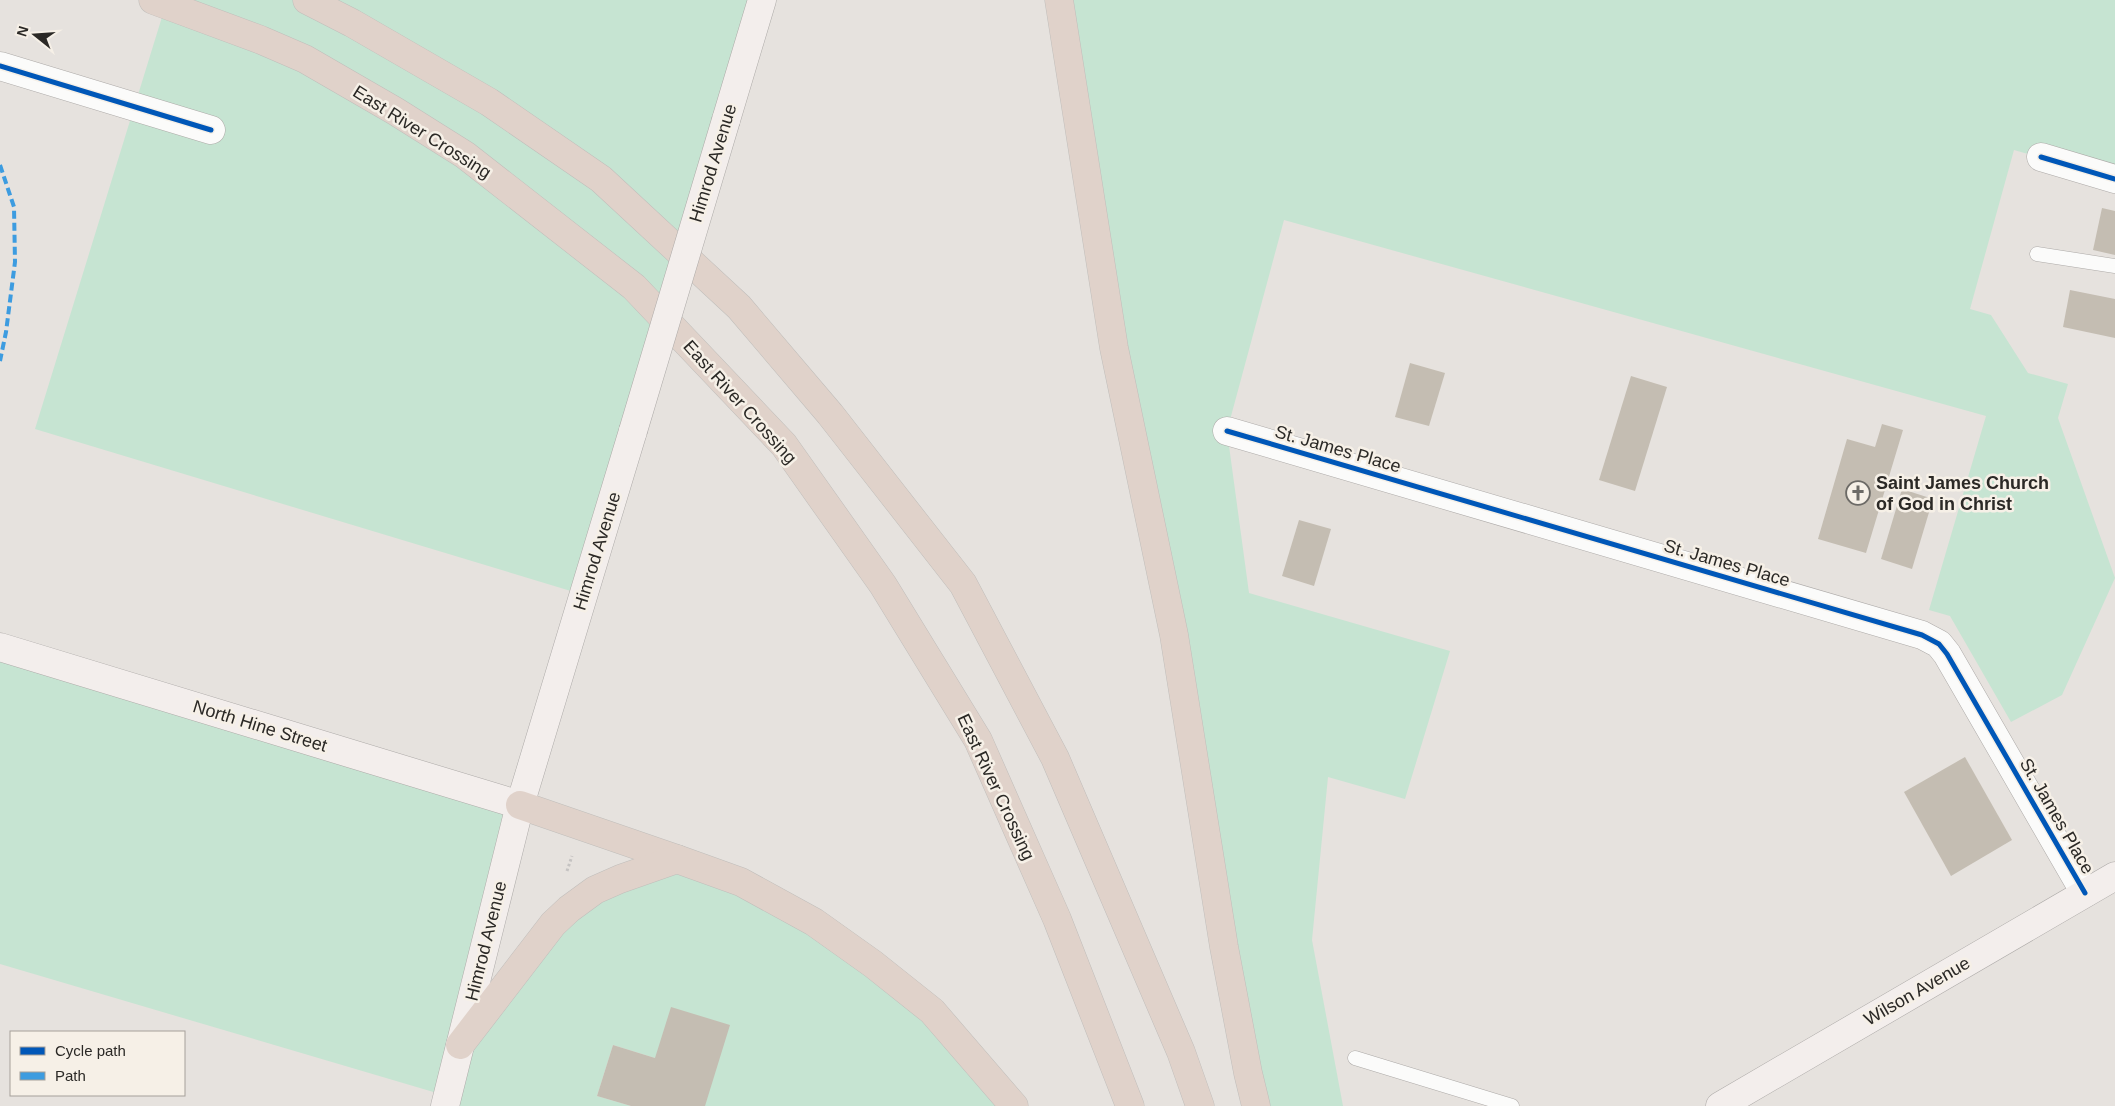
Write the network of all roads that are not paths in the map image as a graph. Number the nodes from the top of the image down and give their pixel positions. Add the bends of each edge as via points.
1 (153, 0) edge
2 (307, 0) edge
3 (762, 0) edge
4 (1059, 0) edge
5 (0, 66) edge
6 (211, 130) dead end
7 (2041, 157) dead end
8 (2115, 179) edge
9 (2037, 254) dead end
10 (2115, 266) edge
11 (1228, 431) dead end
12 (0, 647) edge
13 (520, 806) junction
14 (677, 860) junction
15 (2115, 876) edge
16 (2085, 893) junction
17 (460, 1045) junction
18 (1356, 1058) dead end
19 (445, 1106) edge
20 (1014, 1106) edge
21 (1130, 1106) edge
22 (1200, 1106) edge
23 (1256, 1106) edge
24 (1512, 1106) edge
25 (1720, 1106) edge

1 - 21 highway, East River Crossing via 305,59 465,155 634,287 784,445 884,585 978,740 1057,919
2 - 22 highway via 489,102 602,179 739,306 830,414 963,584 1055,758 1181,1052
3 - 13 main road, Himrod Avenue, bridge
4 - 23 highway via 1114,348 1174,635 1224,947
5 - 6 street
7 - 8 street
9 - 10 lane
11 - 16 street, St. James Place via 1922,635 1939,644
12 - 13 main road, North Hine Street
13 - 14 highway
13 - 17 main road, Himrod Avenue
14 - 17 highway via 620,879 596,890 569,909
14 - 20 highway via 740,882 814,922 873,964 932,1011
15 - 16 main road, Wilson Avenue
16 - 25 main road, Wilson Avenue
17 - 19 main road, Himrod Avenue
18 - 24 lane

